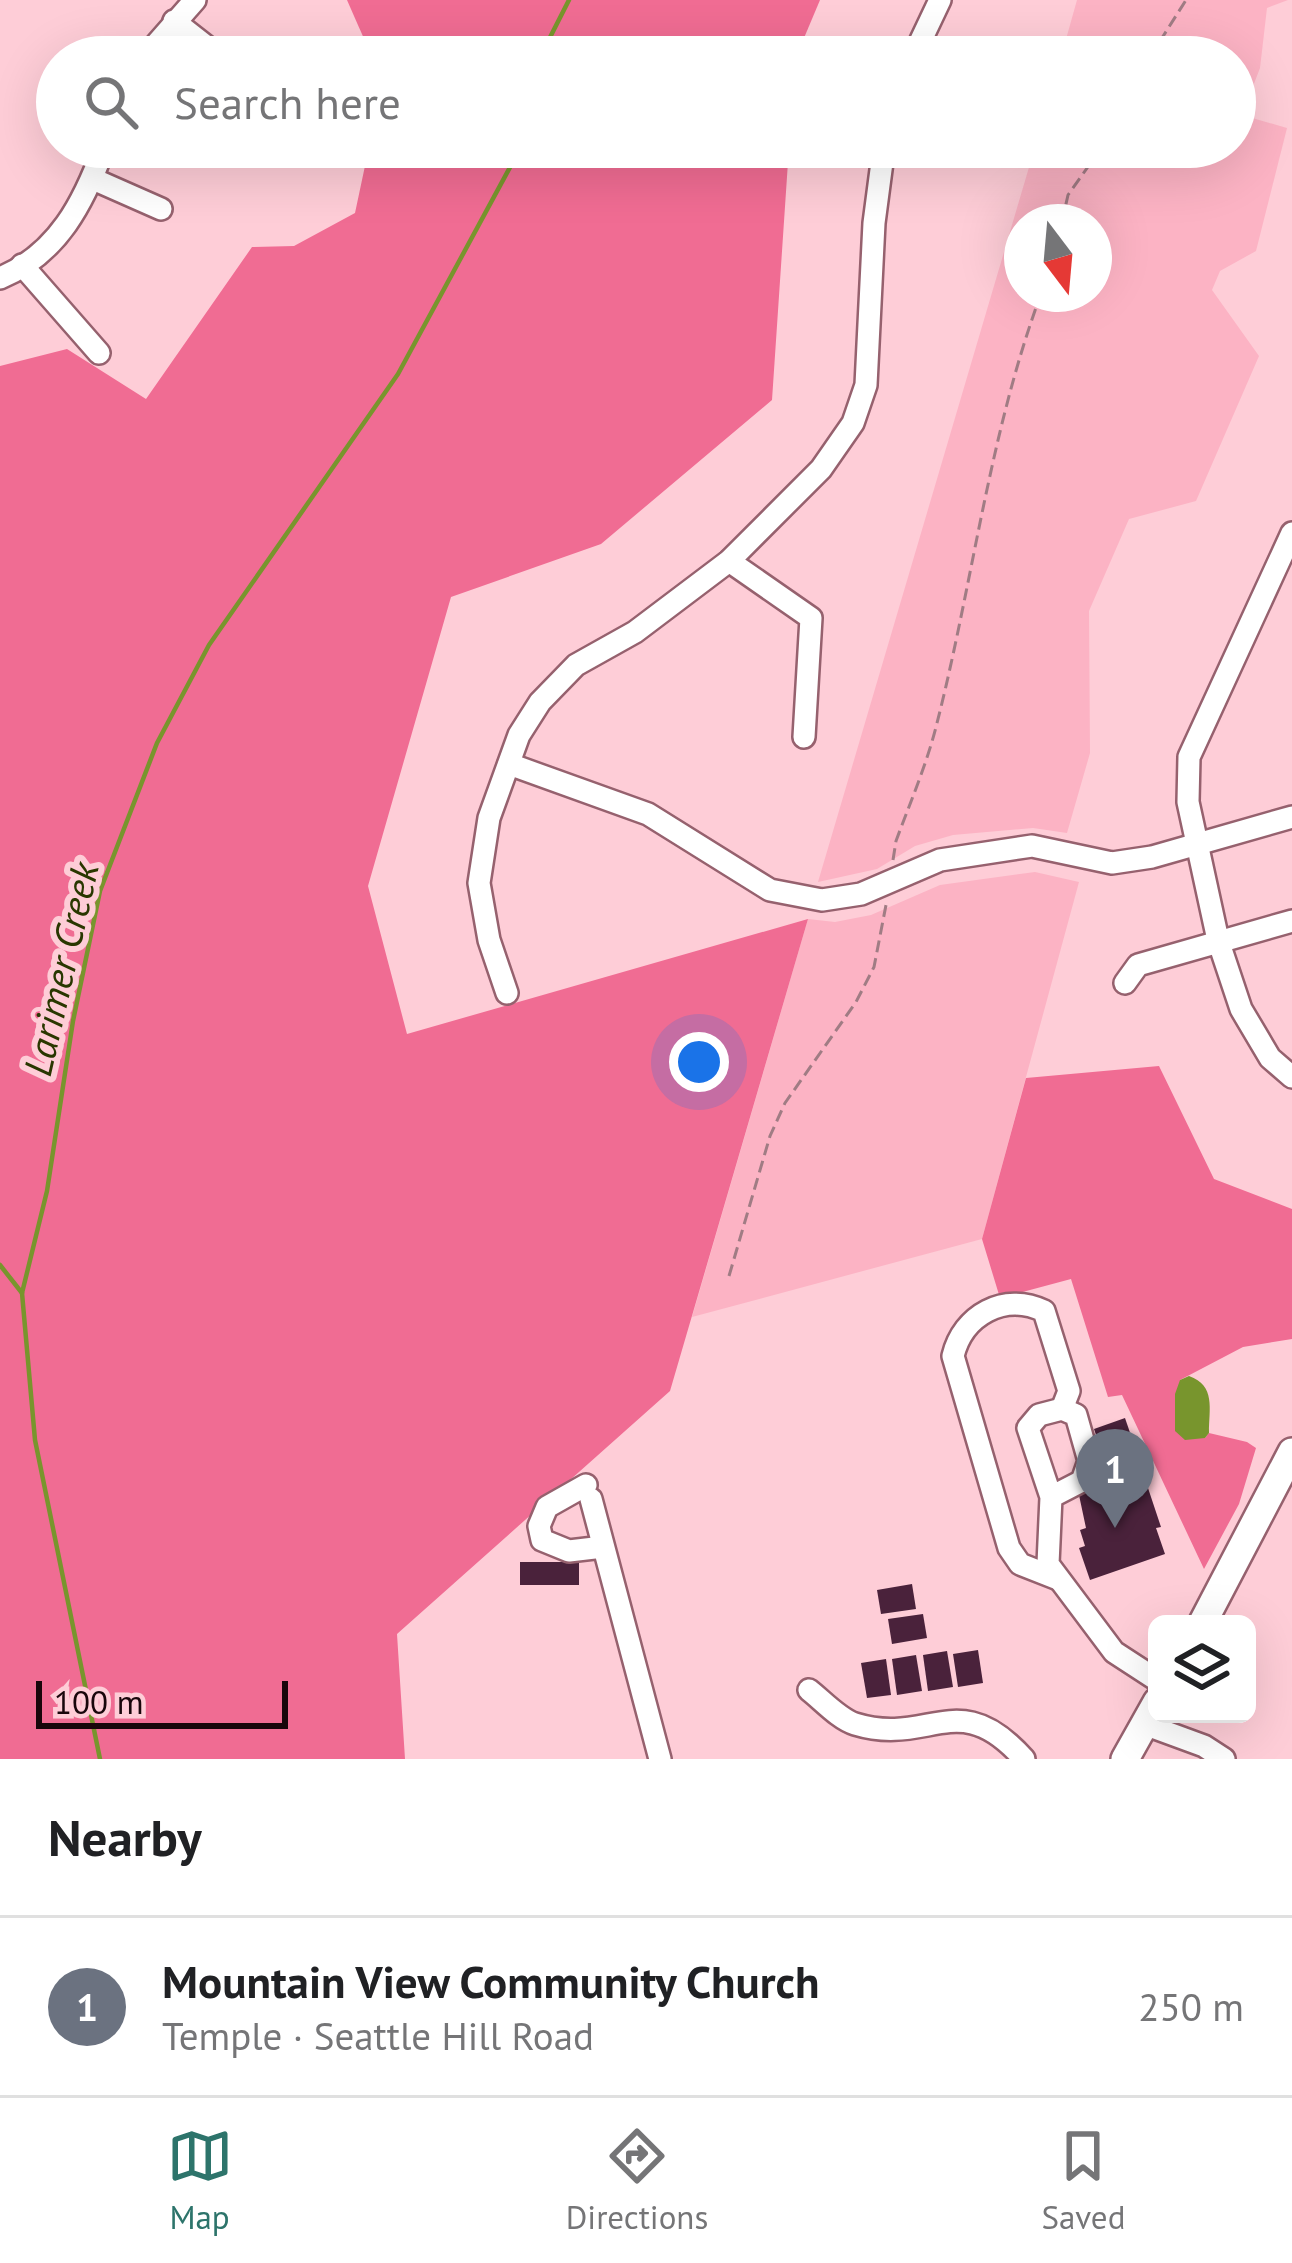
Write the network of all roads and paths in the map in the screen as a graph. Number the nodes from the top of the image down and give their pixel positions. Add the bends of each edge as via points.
1 (195, 0) edge
2 (940, 0) edge
3 (1186, 0) edge
4 (174, 21) junction
5 (162, 36) edge
6 (193, 36) edge
7 (923, 36) edge
8 (1163, 36) edge
9 (97, 168) edge
10 (881, 168) edge
11 (1087, 168) edge
12 (93, 178) junction
13 (1066, 204) edge
14 (161, 209) dead end
15 (22, 265) junction
16 (0, 278) edge
17 (1034, 312) edge
18 (99, 353) dead end
19 (1292, 533) edge
20 (729, 561) junction
21 (1286, 561) edge
22 (804, 737) dead end
23 (509, 764) junction
24 (1292, 817) edge
25 (1193, 842) junction
26 (890, 882) junction
27 (1292, 920) edge
28 (1218, 940) junction
29 (1125, 983) dead end
30 (507, 993) dead end
31 (1292, 1077) edge
32 (729, 1276) dead end
33 (1062, 1409) junction
34 (1292, 1452) edge
35 (1051, 1497) junction
36 (604, 1547) junction
37 (1058, 1579) junction
38 (1207, 1615) edge
39 (1148, 1675) edge
40 (809, 1690) dead end
41 (1148, 1718) edge
42 (1167, 1723) edge
43 (660, 1759) edge
44 (1024, 1759) edge
45 (1125, 1759) edge
46 (1224, 1759) edge

1 - 4 street
2 - 7 street
3 - 8 path
4 - 5 street
4 - 6 street
9 - 12 street
10 - 20 street via 866,385 853,423 820,469
11 - 13 path
12 - 14 street
12 - 15 street via 49,246
15 - 16 street
15 - 18 street
17 - 26 path via 936,728
19 - 21 street
20 - 22 street via 811,618
20 - 23 street via 576,665 539,702
21 - 25 street via 1189,757
23 - 26 street via 649,814 770,890 822,899
23 - 30 street via 489,818 479,883
24 - 25 street
25 - 26 street via 1112,862 1032,847 940,860
25 - 28 street
26 - 32 path via 874,967 785,1103
27 - 28 street
28 - 29 street via 1138,965
28 - 31 street via 1240,1009
33 - 35 street via 1028,1428
33 - 35 street via 1076,1415 1089,1461 1082,1481
33 - 37 street via 1069,1391 1044,1311 1026,1302 1006,1306 958,1333 953,1356 1009,1548 1020,1564
34 - 38 main road
35 - 37 street via 1048,1564
36 - 36 street via 589,1492 547,1507 542,1540 568,1551
36 - 43 street
37 - 39 street via 1114,1652
40 - 44 street via 851,1724 980,1723
41 - 45 main road
42 - 46 street

